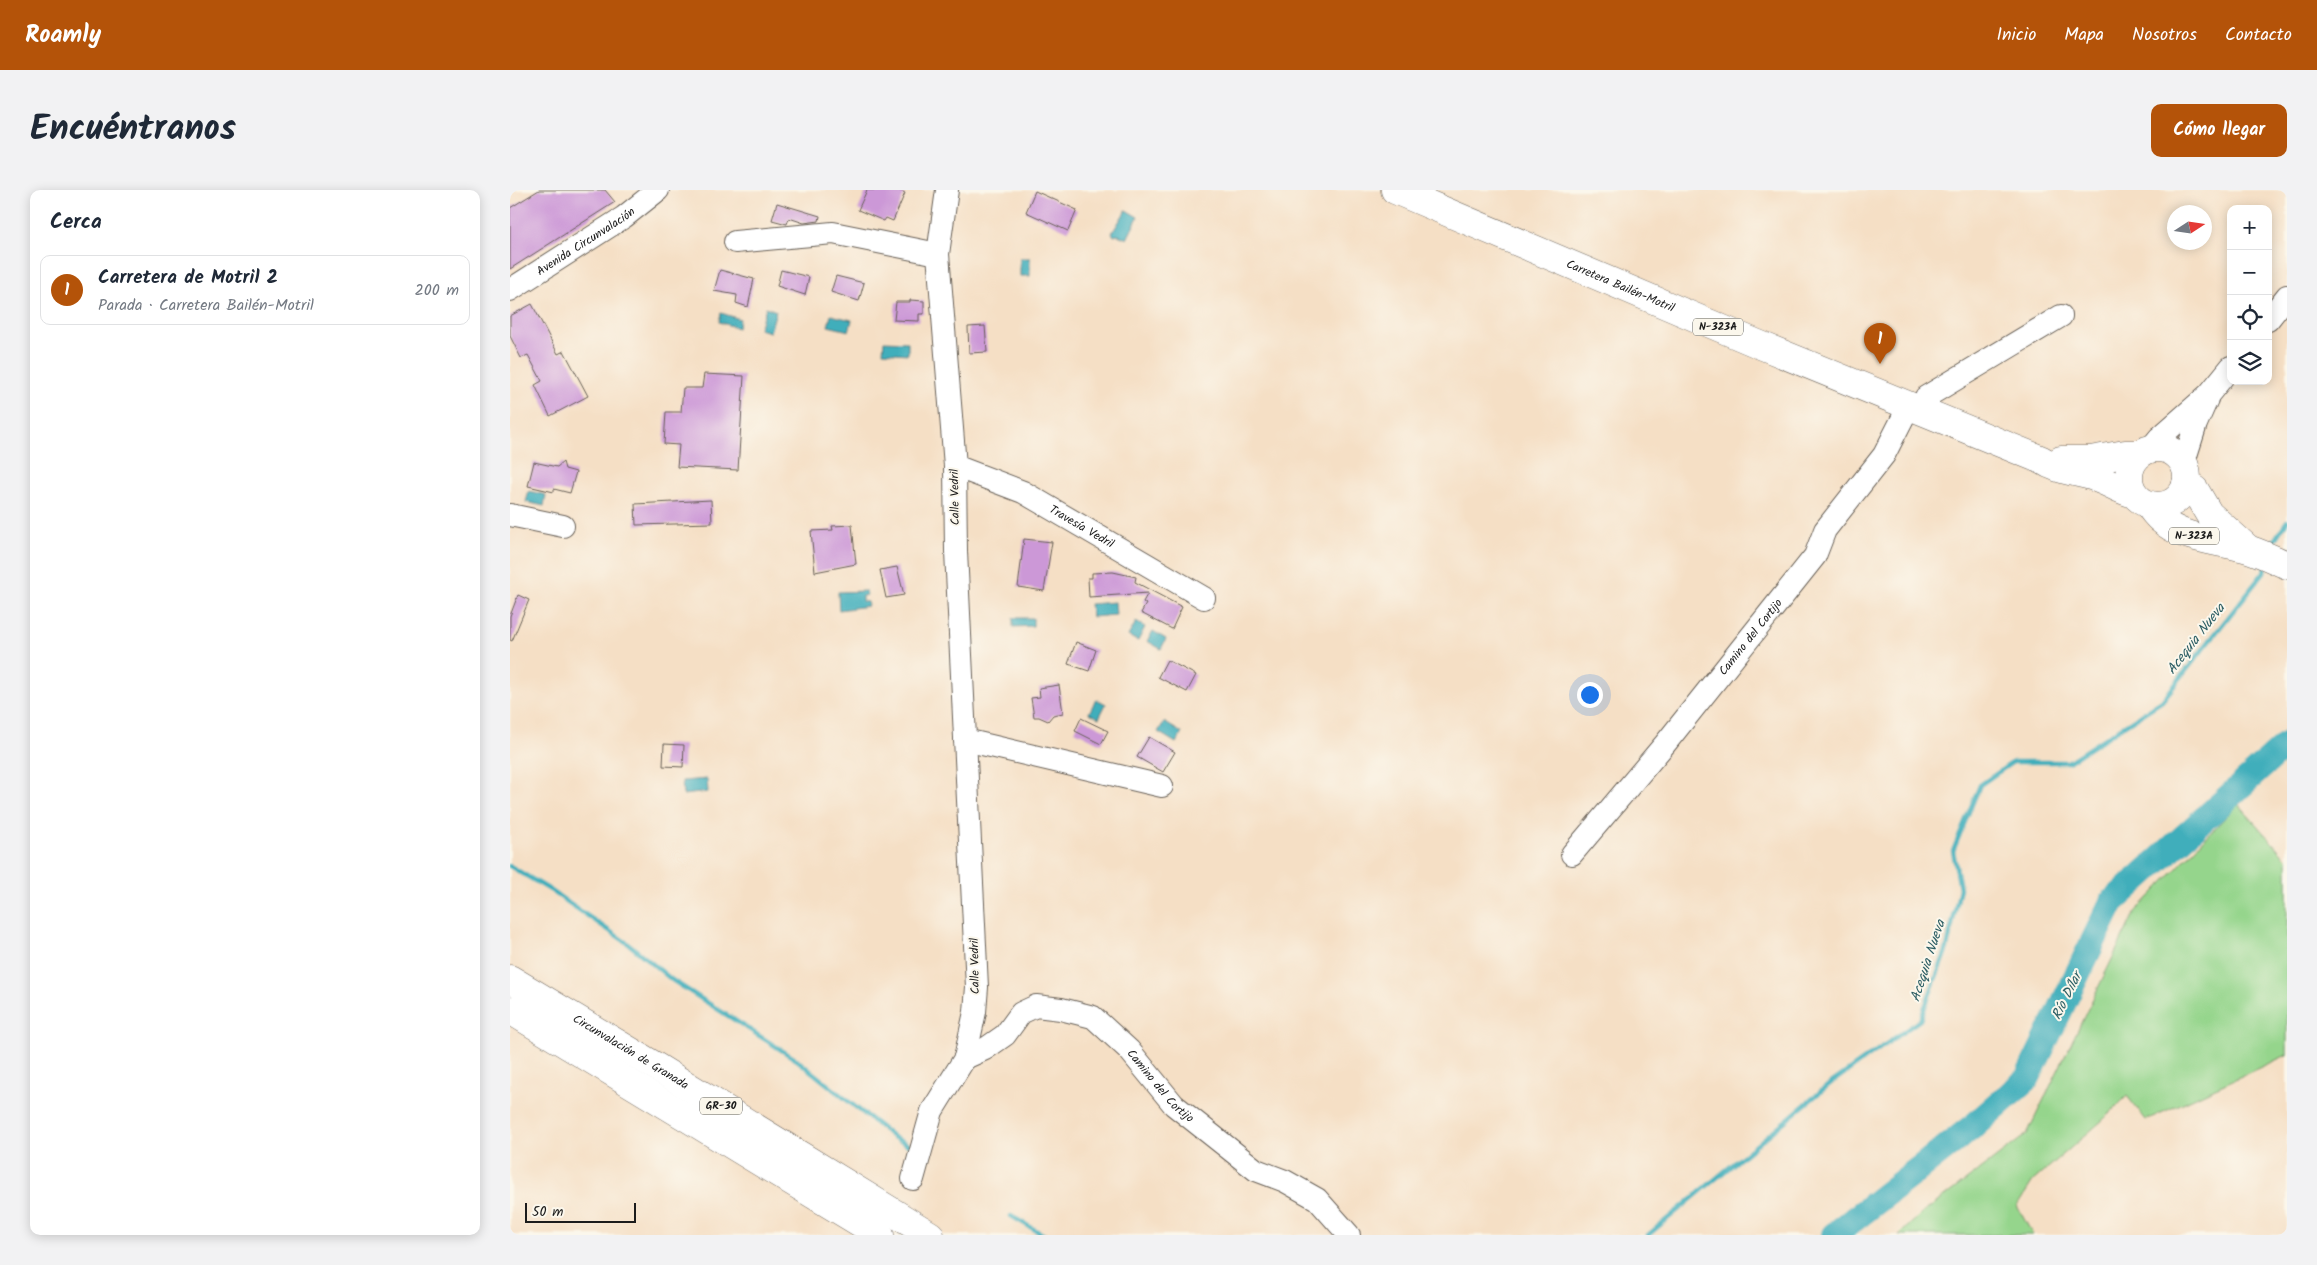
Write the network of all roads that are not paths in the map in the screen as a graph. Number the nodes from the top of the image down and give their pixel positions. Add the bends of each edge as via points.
1 (946, 190) edge
2 (1395, 190) edge
3 (648, 193) edge
4 (735, 242) dead end
5 (938, 254) junction
6 (510, 290) edge
7 (2287, 296) edge
8 (2272, 315) edge
9 (2060, 316) dead end
10 (2227, 372) edge
11 (2210, 394) junction
12 (1915, 408) junction
13 (2145, 452) junction
14 (2042, 460) junction
15 (955, 466) junction
16 (2185, 474) junction
17 (2141, 499) junction
18 (510, 515) edge
19 (564, 526) dead end
20 (2253, 551) junction
21 (2287, 565) edge
22 (1204, 598) dead end
23 (965, 740) junction
24 (1162, 786) dead end
25 (1572, 854) dead end
26 (510, 979) edge
27 (510, 1010) edge
28 (965, 1058) junction
29 (913, 1179) dead end
30 (880, 1235) edge
31 (930, 1235) edge
32 (1349, 1235) edge

1 - 5 street, Calle Vedril
2 - 12 main road, Carretera Bailén-Motril / N-323A
3 - 6 street, Avenida Circunvalación
4 - 5 street via 833,232
5 - 15 street, Calle Vedril
7 - 8 street
9 - 12 street, Camino del Cortijo via 1926,396
10 - 11 street
11 - 13 street
11 - 16 street via 2196,424
12 - 14 main road, Carretera Bailén-Motril / N-323A
12 - 25 street, Camino del Cortijo via 1884,455 1825,530 1815,556 1665,744
13 - 14 main road, Carretera Bailén-Motril / N-323A via 2090,460
13 - 16 main road, N-323A via 2169,450
13 - 17 main road via 2132,464 2129,472 2129,483
14 - 17 main road, Carretera Bailén-Motril / N-323A via 2054,468 2093,477
15 - 22 street, Travesía Vedril via 1023,492
15 - 23 street, Calle Vedril
16 - 17 main road, N-323A via 2181,495 2173,502 2162,506
16 - 20 main road, N-323A via 2210,514
17 - 20 main road, N-323A via 2156,516 2182,533
18 - 19 street
20 - 21 main road, N-323A
23 - 24 street
23 - 28 street, Calle Vedril via 977,987
26 - 31 main road, Circunvalación de Granada / GR-30
27 - 30 main road, GR-30
28 - 29 street, Calle Vedril via 932,1110
28 - 32 street, Camino del Cortijo via 985,1050 1005,1035 1021,1013 1036,1006 1094,1017 1129,1050 1174,1105 1256,1170 1285,1181 1317,1199

